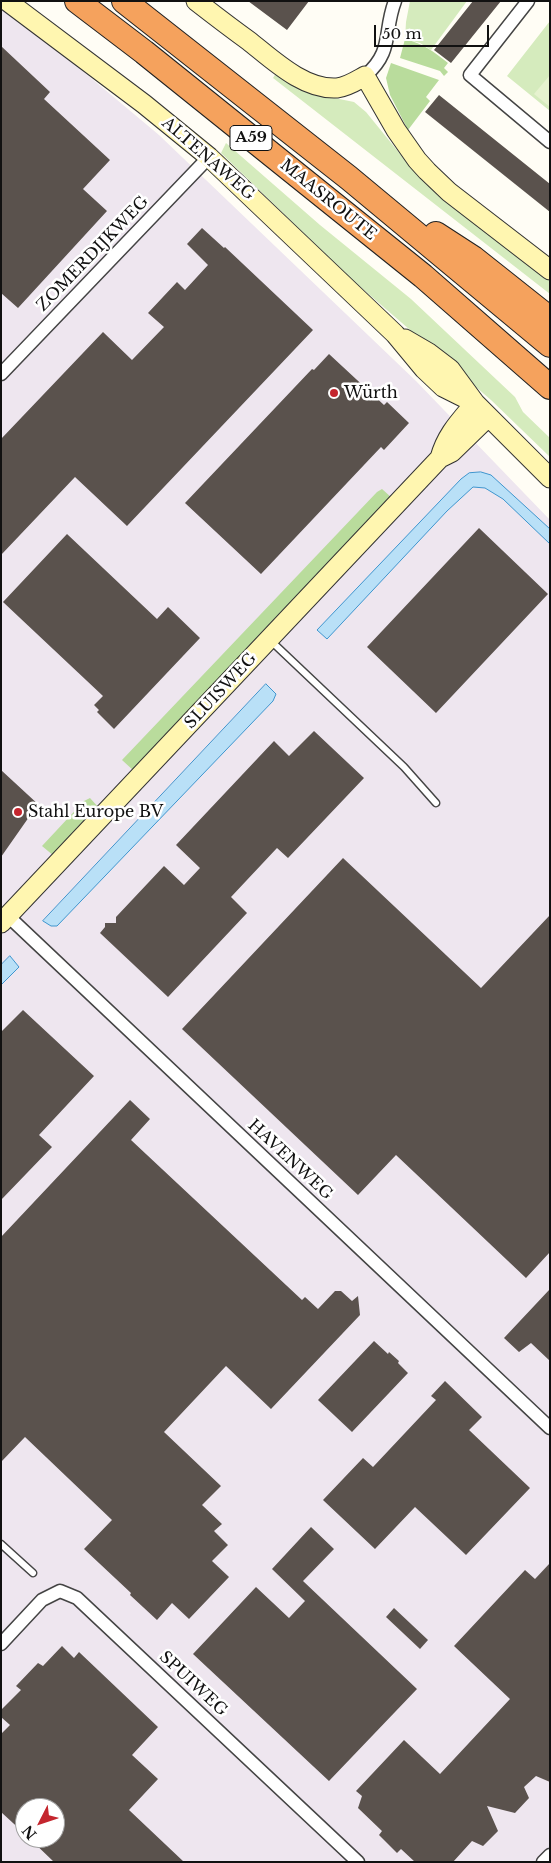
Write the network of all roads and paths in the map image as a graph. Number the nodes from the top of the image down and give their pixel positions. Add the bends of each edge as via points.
1 (7, 1) edge
2 (77, 1) edge
3 (124, 1) edge
4 (196, 1) edge
5 (395, 1) edge
6 (528, 1) edge
7 (365, 76) junction
8 (550, 142) edge
9 (209, 157) junction
10 (349, 178) junction
11 (550, 270) edge
12 (550, 319) edge
13 (550, 345) edge
14 (1, 374) edge
15 (550, 387) edge
16 (475, 403) junction
17 (488, 417) junction
18 (440, 458) junction
19 (550, 478) edge
20 (269, 640) junction
21 (436, 803) dead end
22 (4, 920) edge
23 (550, 1428) edge
24 (1, 1544) edge
25 (33, 1572) dead end
26 (1, 1644) edge
27 (550, 1855) edge
28 (358, 1862) edge
29 (543, 1862) edge

1 - 9 main road, ALTENAWEG
2 - 15 highway, MAASROUTE / A59 via 423,276
3 - 10 highway, MAASROUTE / A59
4 - 7 main road via 292,74 312,83 338,88
5 - 7 street via 383,56
6 - 8 street via 470,74
7 - 11 main road via 396,130 422,166 449,192
9 - 14 street, ZOMERDIJKWEG
9 - 16 main road, ALTENAWEG via 395,334 443,387
10 - 12 highway, A59 via 474,258
10 - 13 highway, MAASROUTE / A59
16 - 17 main road, ALTENAWEG
16 - 18 main road, SLUISWEG via 453,429
17 - 18 main road, SLUISWEG via 452,452
17 - 19 main road, ALTENAWEG
18 - 20 main road, SLUISWEG
20 - 21 lane via 404,767
20 - 22 main road, SLUISWEG
22 - 23 street, HAVENWEG
24 - 25 lane
26 - 28 street, SPUIWEG via 42,1600 60,1591 77,1598
27 - 29 street

